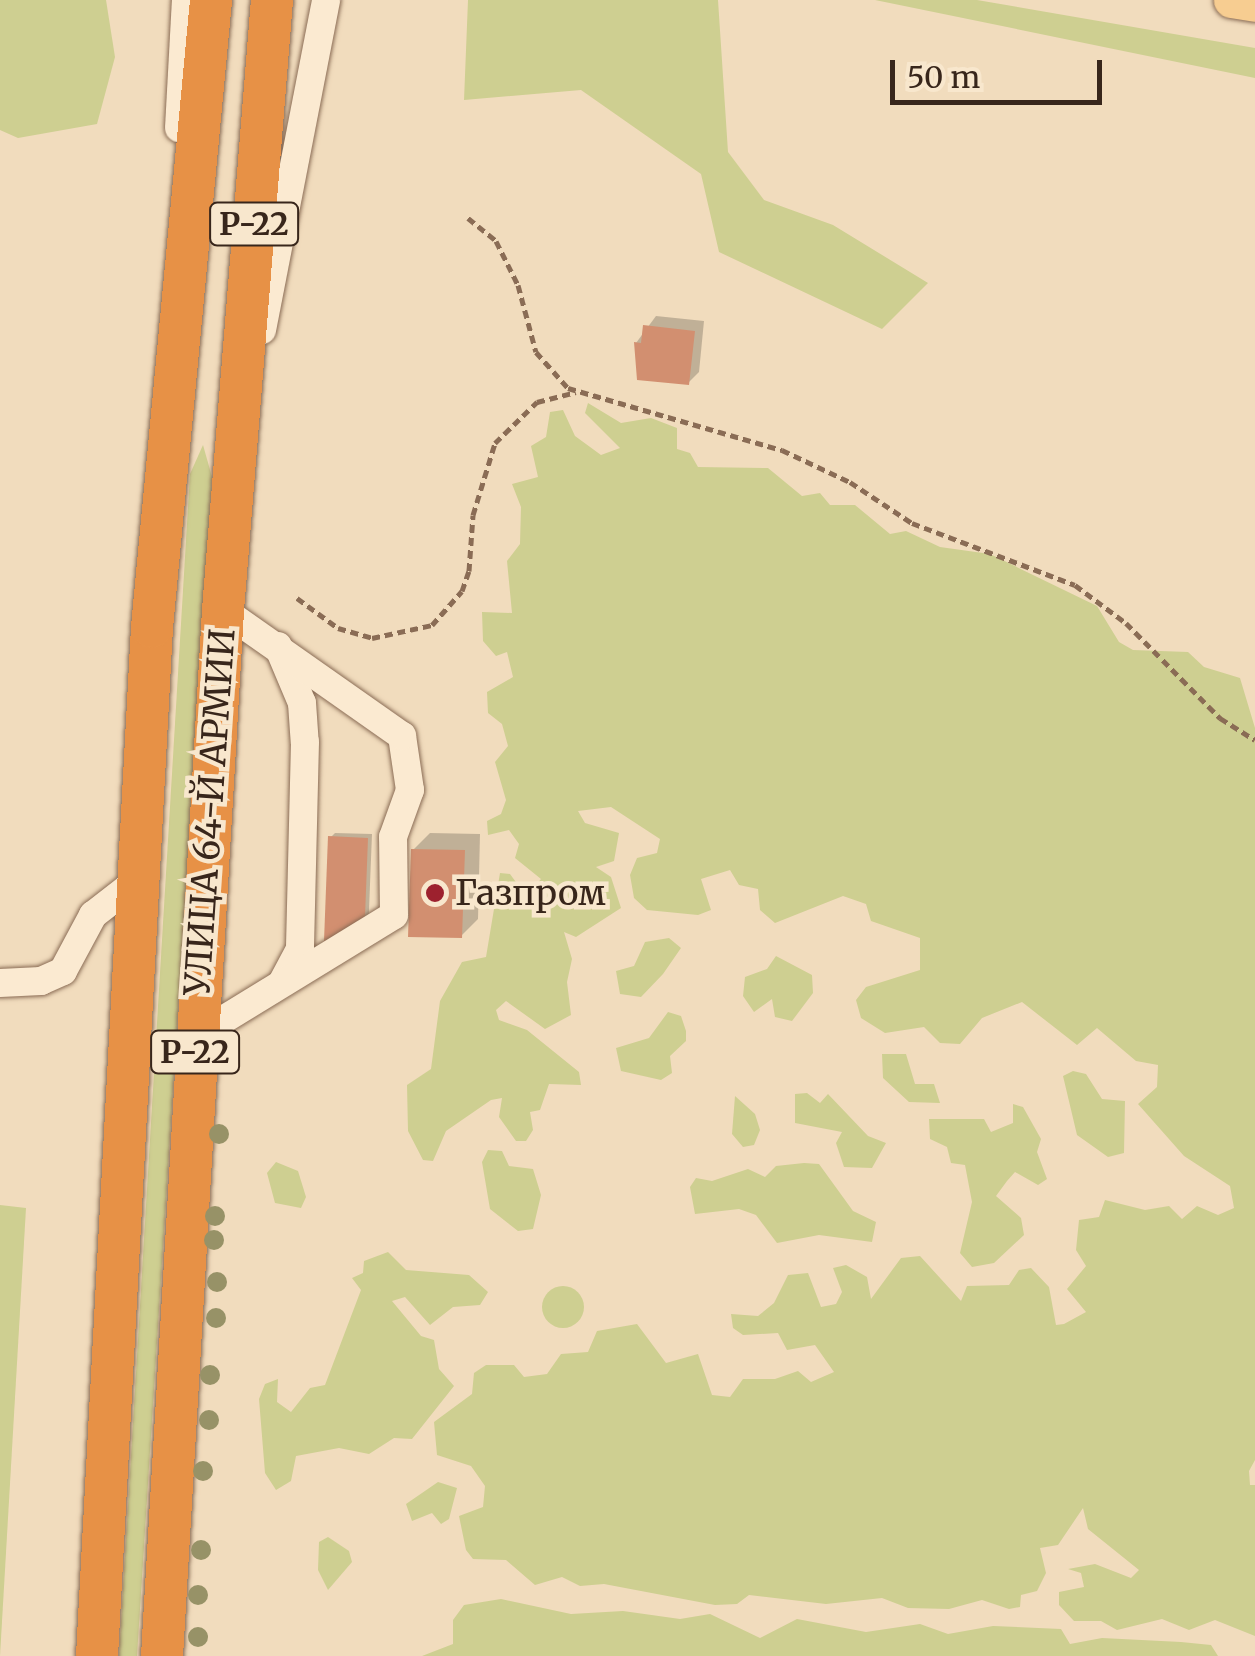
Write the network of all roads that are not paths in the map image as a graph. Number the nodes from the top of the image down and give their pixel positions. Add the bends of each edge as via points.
1 (186, 0) edge
2 (211, 0) edge
3 (272, 0) edge
4 (326, 0) edge
5 (1231, 0) edge
6 (1255, 4) edge
7 (236, 448) junction
8 (223, 610) junction
9 (152, 627) junction
10 (278, 645) junction
11 (138, 880) junction
12 (0, 983) edge
13 (281, 984) junction
14 (196, 1038) junction
15 (97, 1656) edge
16 (162, 1656) edge

1 - 9 street, Р-22
2 - 9 highway, Р-22
3 - 7 highway, Р-22
4 - 7 street
5 - 6 main road
7 - 8 highway, УЛИЦА 64-Й АРМИИ / Р-22
8 - 10 street
8 - 14 highway, УЛИЦА 64-Й АРМИИ / Р-22
9 - 11 highway, УЛИЦА 64-Й АРМИИ / Р-22
10 - 13 street via 302,703 306,742 300,949
10 - 13 street via 402,736 410,790 393,837 394,915
11 - 12 street via 93,915 63,971 41,981
11 - 15 highway, УЛИЦА 64-Й АРМИИ / Р-22
13 - 14 street
14 - 16 highway, УЛИЦА 64-Й АРМИИ / Р-22

